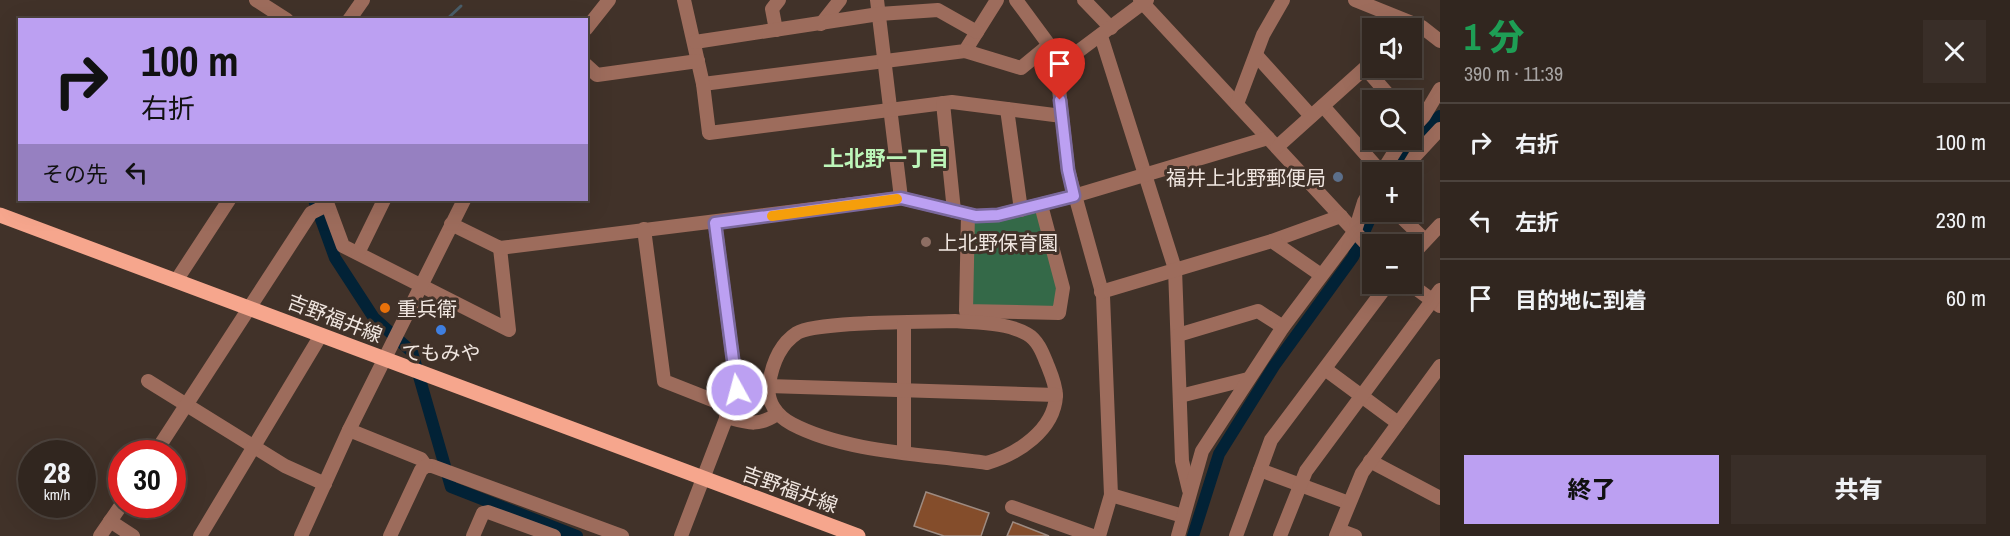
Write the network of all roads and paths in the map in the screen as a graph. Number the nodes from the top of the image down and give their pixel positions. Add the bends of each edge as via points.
1 (256, 0) edge
2 (363, 0) edge
3 (609, 0) edge
4 (684, 0) edge
5 (840, 0) edge
6 (997, 0) edge
7 (1084, 0) edge
8 (1283, 0) edge
9 (1355, 0) edge
10 (775, 2) edge
11 (1144, 2) edge
12 (1023, 3) edge
13 (921, 6) edge
14 (878, 7) edge
15 (284, 18) edge
16 (350, 18) edge
17 (821, 24) junction
18 (588, 26) edge
19 (776, 30) junction
20 (977, 32) junction
21 (1106, 32) junction
22 (1440, 41) edge
23 (695, 42) junction
24 (1049, 45) junction
25 (965, 51) junction
26 (1256, 55) junction
27 (698, 61) junction
28 (885, 62) junction
29 (588, 67) edge
30 (1056, 68) junction
31 (703, 84) junction
32 (1440, 89) edge
33 (1384, 90) edge
34 (943, 103) junction
35 (1237, 104) junction
36 (1323, 106) junction
37 (1007, 109) junction
38 (891, 110) junction
39 (1062, 116) junction
40 (1311, 116) junction
41 (1422, 118) edge
42 (1440, 129) edge
43 (1273, 142) junction
44 (1372, 162) edge
45 (1411, 162) edge
46 (1147, 175) junction
47 (1074, 196) junction
48 (901, 198) junction
49 (228, 201) edge
50 (384, 201) edge
51 (463, 201) edge
52 (326, 202) edge
53 (1041, 205) junction
54 (1021, 210) junction
55 (961, 213) junction
56 (0, 215) edge
57 (1341, 216) junction
58 (1406, 222) edge
59 (715, 223) junction
60 (451, 224) junction
61 (1440, 225) edge
62 (644, 229) junction
63 (1362, 239) edge
64 (1425, 240) junction
65 (1272, 241) junction
66 (1362, 243) edge
67 (1422, 243) edge
68 (501, 248) junction
69 (358, 253) junction
70 (1175, 269) junction
71 (1321, 275) junction
72 (176, 280) junction
73 (421, 285) junction
74 (1422, 290) edge
75 (1101, 292) junction
76 (1381, 294) edge
77 (1437, 298) edge
78 (249, 308) junction
79 (904, 323) junction
80 (1283, 327) junction
81 (321, 335) junction
82 (1178, 335) junction
83 (384, 359) junction
84 (1325, 369) junction
85 (1438, 371) edge
86 (1248, 379) junction
87 (148, 381) dead end
88 (768, 386) junction
89 (904, 390) junction
90 (1056, 395) junction
91 (1180, 396) junction
92 (1361, 396) junction
93 (187, 405) junction
94 (728, 412) junction
95 (777, 414) junction
96 (1398, 423) junction
97 (349, 430) junction
98 (164, 440) edge
99 (253, 447) junction
100 (904, 452) junction
101 (1370, 461) junction
102 (426, 466) junction
103 (1260, 470) junction
104 (702, 479) junction
105 (325, 484) junction
106 (1300, 485) junction
107 (1190, 490) junction
108 (1111, 495) junction
109 (1440, 498) edge
110 (1349, 503) junction
111 (1012, 507) dead end
112 (1183, 516) junction
113 (112, 518) edge
114 (110, 521) junction
115 (1338, 533) edge
116 (100, 536) edge
117 (133, 536) edge
118 (200, 536) edge
119 (301, 536) edge
120 (390, 536) edge
121 (473, 536) edge
122 (554, 536) edge
123 (622, 536) edge
124 (681, 536) edge
125 (858, 536) edge
126 (1093, 536) edge
127 (1099, 536) edge
128 (1178, 536) edge
129 (1236, 536) edge
130 (1280, 536) edge
131 (1355, 536) edge

1 - 15 street
2 - 16 street
3 - 18 street
4 - 23 street
5 - 17 street
6 - 20 street
7 - 21 street
8 - 26 street
9 - 22 street via 1422,27
10 - 19 street via 772,9
11 - 21 street
11 - 35 street
12 - 24 street
13 - 14 street
13 - 20 street via 938,10
14 - 17 street
14 - 28 street
17 - 19 street
19 - 23 street
20 - 25 street
21 - 30 street
21 - 46 street
23 - 27 street
24 - 25 street via 1021,68
24 - 30 street
25 - 28 street
26 - 35 street
26 - 40 street
27 - 29 street via 597,75
27 - 31 street
28 - 31 street
28 - 38 street
30 - 39 street
31 - 38 street via 709,133
32 - 41 street
33 - 36 street via 1365,68
34 - 37 street
34 - 38 street
34 - 55 street
35 - 43 street
36 - 40 street
36 - 44 street
37 - 39 street
37 - 54 street
38 - 48 street
39 - 47 street
40 - 43 street
42 - 45 street
43 - 46 street
43 - 57 street
46 - 47 street
46 - 70 street
47 - 53 street
47 - 75 street
48 - 55 street
48 - 59 street
49 - 72 street
50 - 69 street
51 - 60 street
52 - 69 street via 343,246
52 - 78 street via 311,213
53 - 54 street
53 - 55 street via 1063,288 1059,313 966,311
54 - 55 street via 998,215
56 - 72 main road, 吉野福井線
57 - 63 street
57 - 65 street
58 - 64 street
59 - 62 street
59 - 94 street via 737,390
60 - 68 street
60 - 73 street
61 - 64 street
62 - 68 street
62 - 94 street via 664,381
64 - 67 street
65 - 70 street
65 - 71 street
66 - 71 street
68 - 73 street via 509,330
69 - 73 street
70 - 75 street
70 - 82 street
71 - 80 street
72 - 78 main road, 吉野福井線
73 - 83 street
74 - 77 street
75 - 108 street
76 - 84 street
77 - 92 street
78 - 81 main road, 吉野福井線
78 - 93 street
79 - 88 street via 814,328 797,333 783,345
79 - 89 street
79 - 90 street via 955,321 1014,327 1030,336 1042,350
80 - 82 street via 1258,311
80 - 86 street
81 - 83 main road, 吉野福井線
81 - 99 street
82 - 91 street
83 - 97 street
83 - 104 main road, 吉野福井線
84 - 92 street
84 - 103 street via 1272,440
85 - 96 street
86 - 91 street
86 - 107 street via 1202,452
87 - 93 street
88 - 89 street
88 - 95 street
89 - 90 street
89 - 100 street
90 - 100 street via 1048,422 1030,440 999,459 987,463
91 - 107 street via 1182,461
92 - 96 street
92 - 106 street
93 - 98 street
93 - 99 street
94 - 95 street via 754,425
94 - 104 street
95 - 100 street via 811,433 848,444
96 - 101 street
97 - 102 street via 421,459
97 - 105 street
99 - 105 street
99 - 118 street
101 - 109 street
101 - 110 street
102 - 120 street
102 - 123 street
103 - 106 street
103 - 129 street
104 - 124 street
104 - 125 main road, 吉野福井線
105 - 119 street
106 - 110 street
106 - 130 street
107 - 112 street
108 - 112 street
108 - 127 street
110 - 115 street
111 - 126 street
112 - 128 street
113 - 114 street
114 - 116 street
114 - 117 street
115 - 131 street
121 - 122 street via 483,513 488,512

